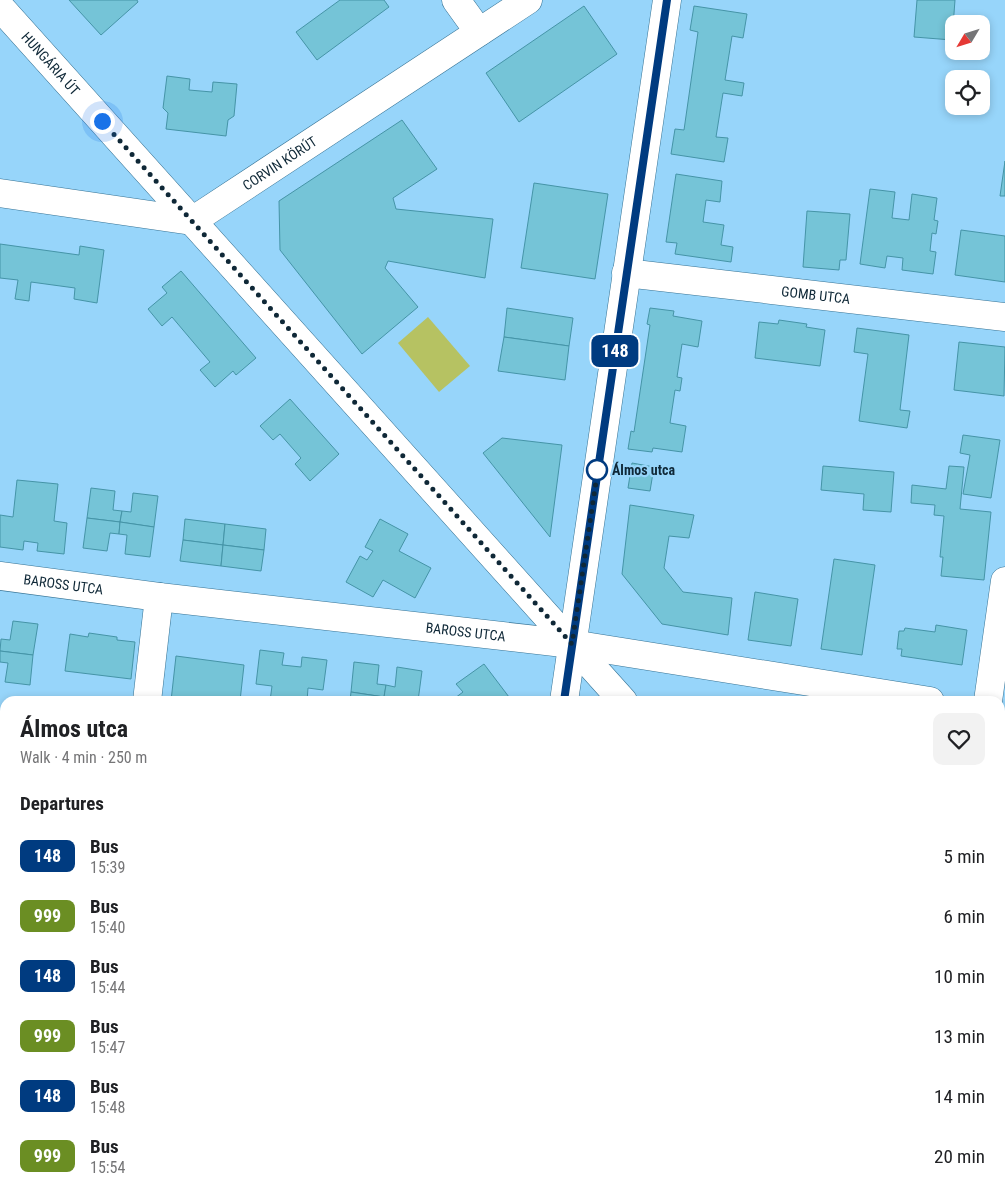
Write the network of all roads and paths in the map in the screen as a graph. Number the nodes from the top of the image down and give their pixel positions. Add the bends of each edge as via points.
1 (456, 0) edge
2 (528, 0) edge
3 (667, 0) edge
4 (0, 7) edge
5 (479, 32) junction
6 (0, 193) edge
7 (192, 221) junction
8 (626, 273) junction
9 (1005, 317) edge
10 (0, 576) edge
11 (1005, 581) edge
12 (159, 597) junction
13 (572, 644) junction
14 (148, 696) edge
15 (565, 696) edge
16 (619, 696) edge
17 (899, 696) edge
18 (989, 696) edge

1 - 5 street
2 - 5 street, CORVIN KÖRÚT
3 - 8 street
4 - 7 street, HUNGÁRIA ÚT
5 - 7 street, CORVIN KÖRÚT
6 - 7 street
7 - 13 street, HUNGÁRIA ÚT
8 - 9 street, GOMB UTCA
8 - 13 street
10 - 12 street, BAROSS UTCA
11 - 18 street
12 - 13 street, BAROSS UTCA
12 - 14 street
13 - 15 street
13 - 16 street, HUNGÁRIA ÚT
13 - 17 street, BAROSS UTCA

